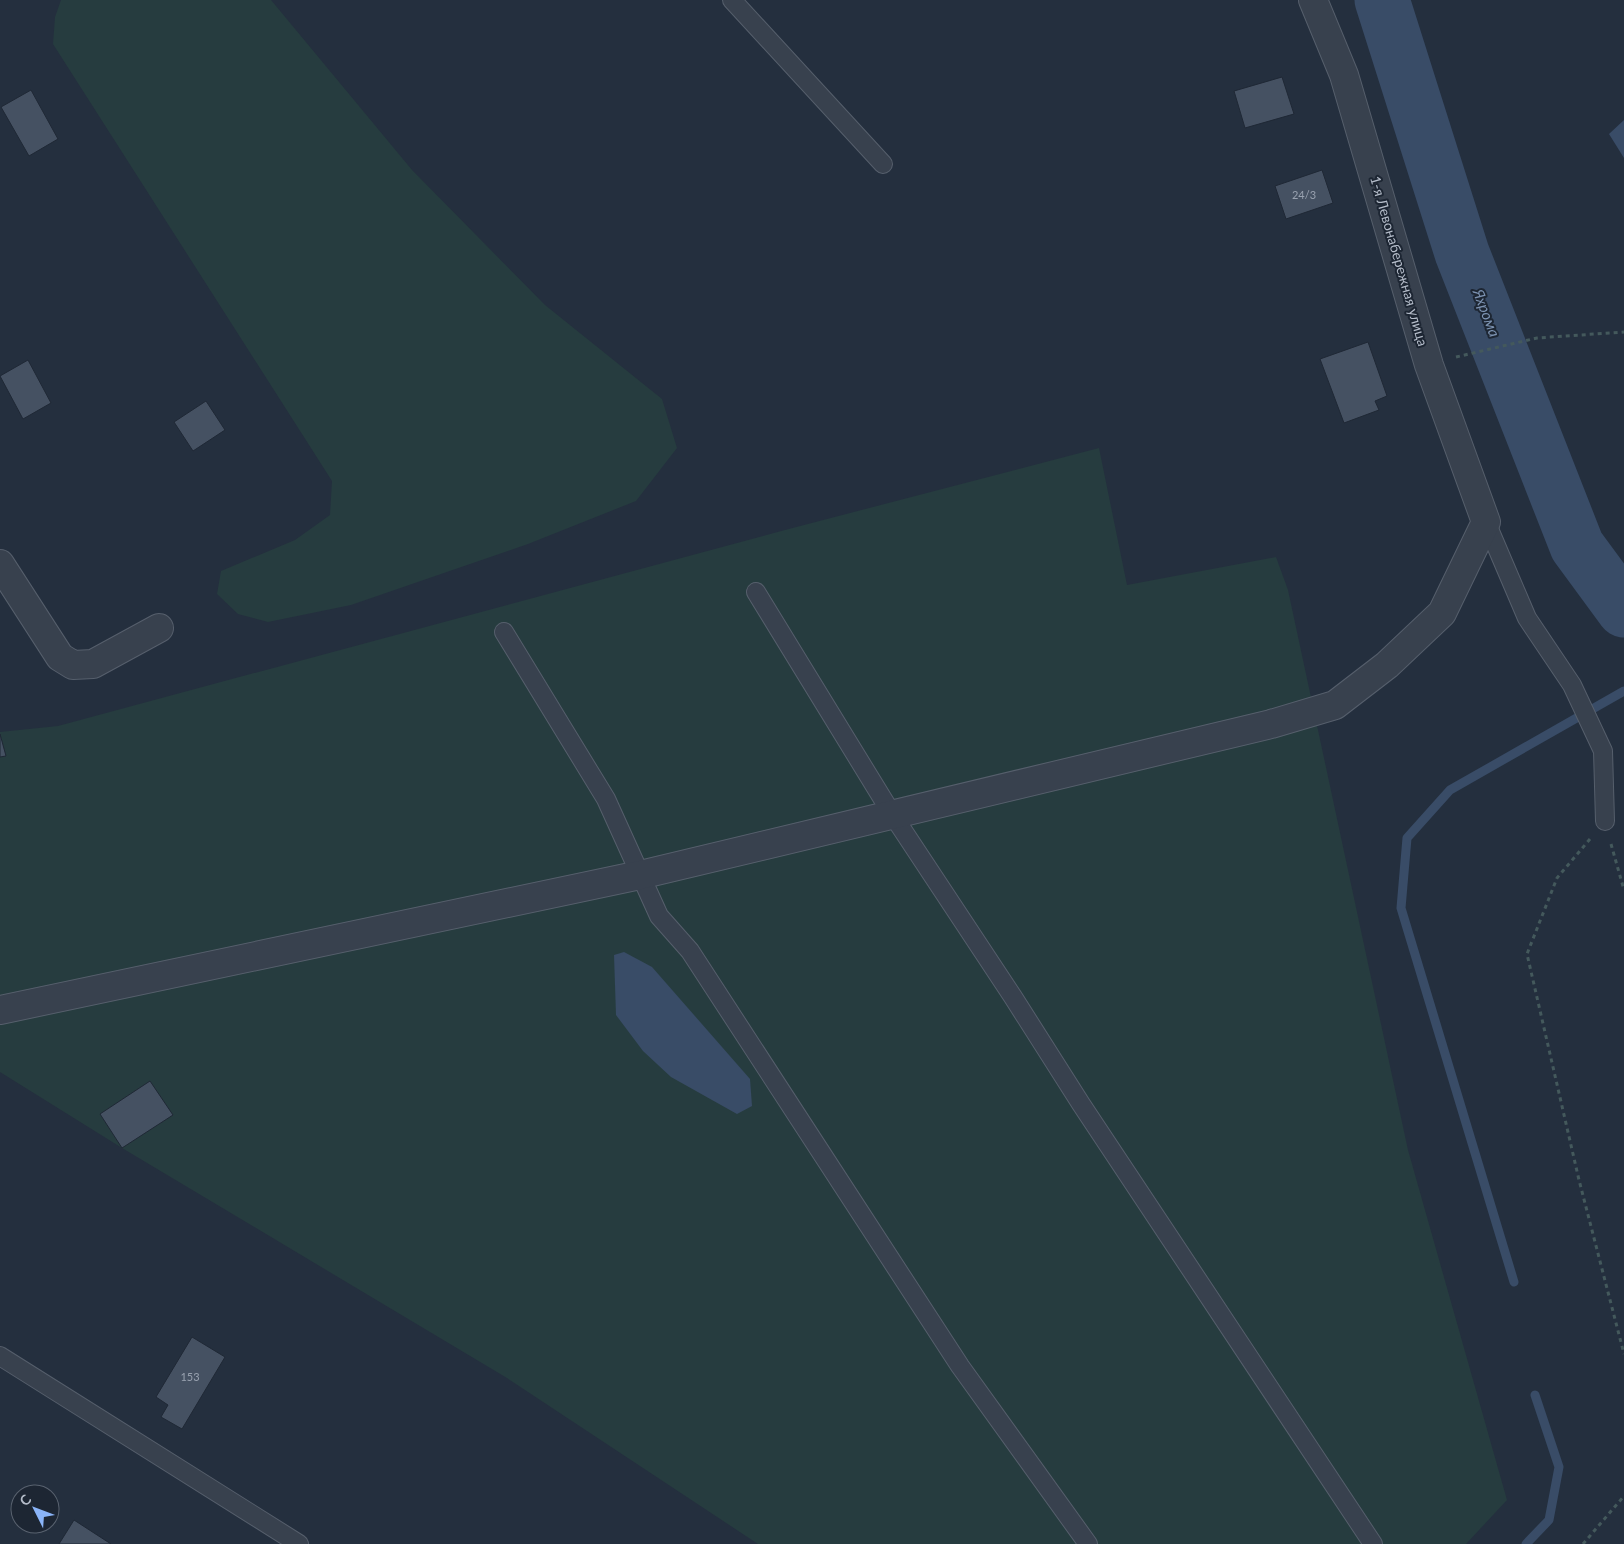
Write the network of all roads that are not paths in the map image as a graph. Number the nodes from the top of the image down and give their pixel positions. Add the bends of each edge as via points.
1 (732, 0) edge
2 (1313, 0) edge
3 (883, 164) dead end
4 (1486, 522) junction
5 (0, 564) edge
6 (756, 592) dead end
7 (159, 628) dead end
8 (504, 632) dead end
9 (892, 814) junction
10 (1605, 821) road end
11 (640, 874) junction
12 (0, 1010) edge
13 (0, 1356) edge
14 (299, 1544) edge
15 (1088, 1544) edge
16 (1372, 1544) edge

1 - 3 lane
2 - 4 street, 1-я Левонабережная улица via 1344,75 1429,365
4 - 9 street via 1442,612 1387,666 1335,705 1271,724
4 - 10 lane via 1527,618 1572,685 1604,751
5 - 7 street via 60,657 73,666 93,664
6 - 9 lane
8 - 11 lane via 606,798
9 - 11 street
9 - 16 lane
11 - 12 street
11 - 15 lane via 659,916 690,952 960,1366
13 - 14 lane

